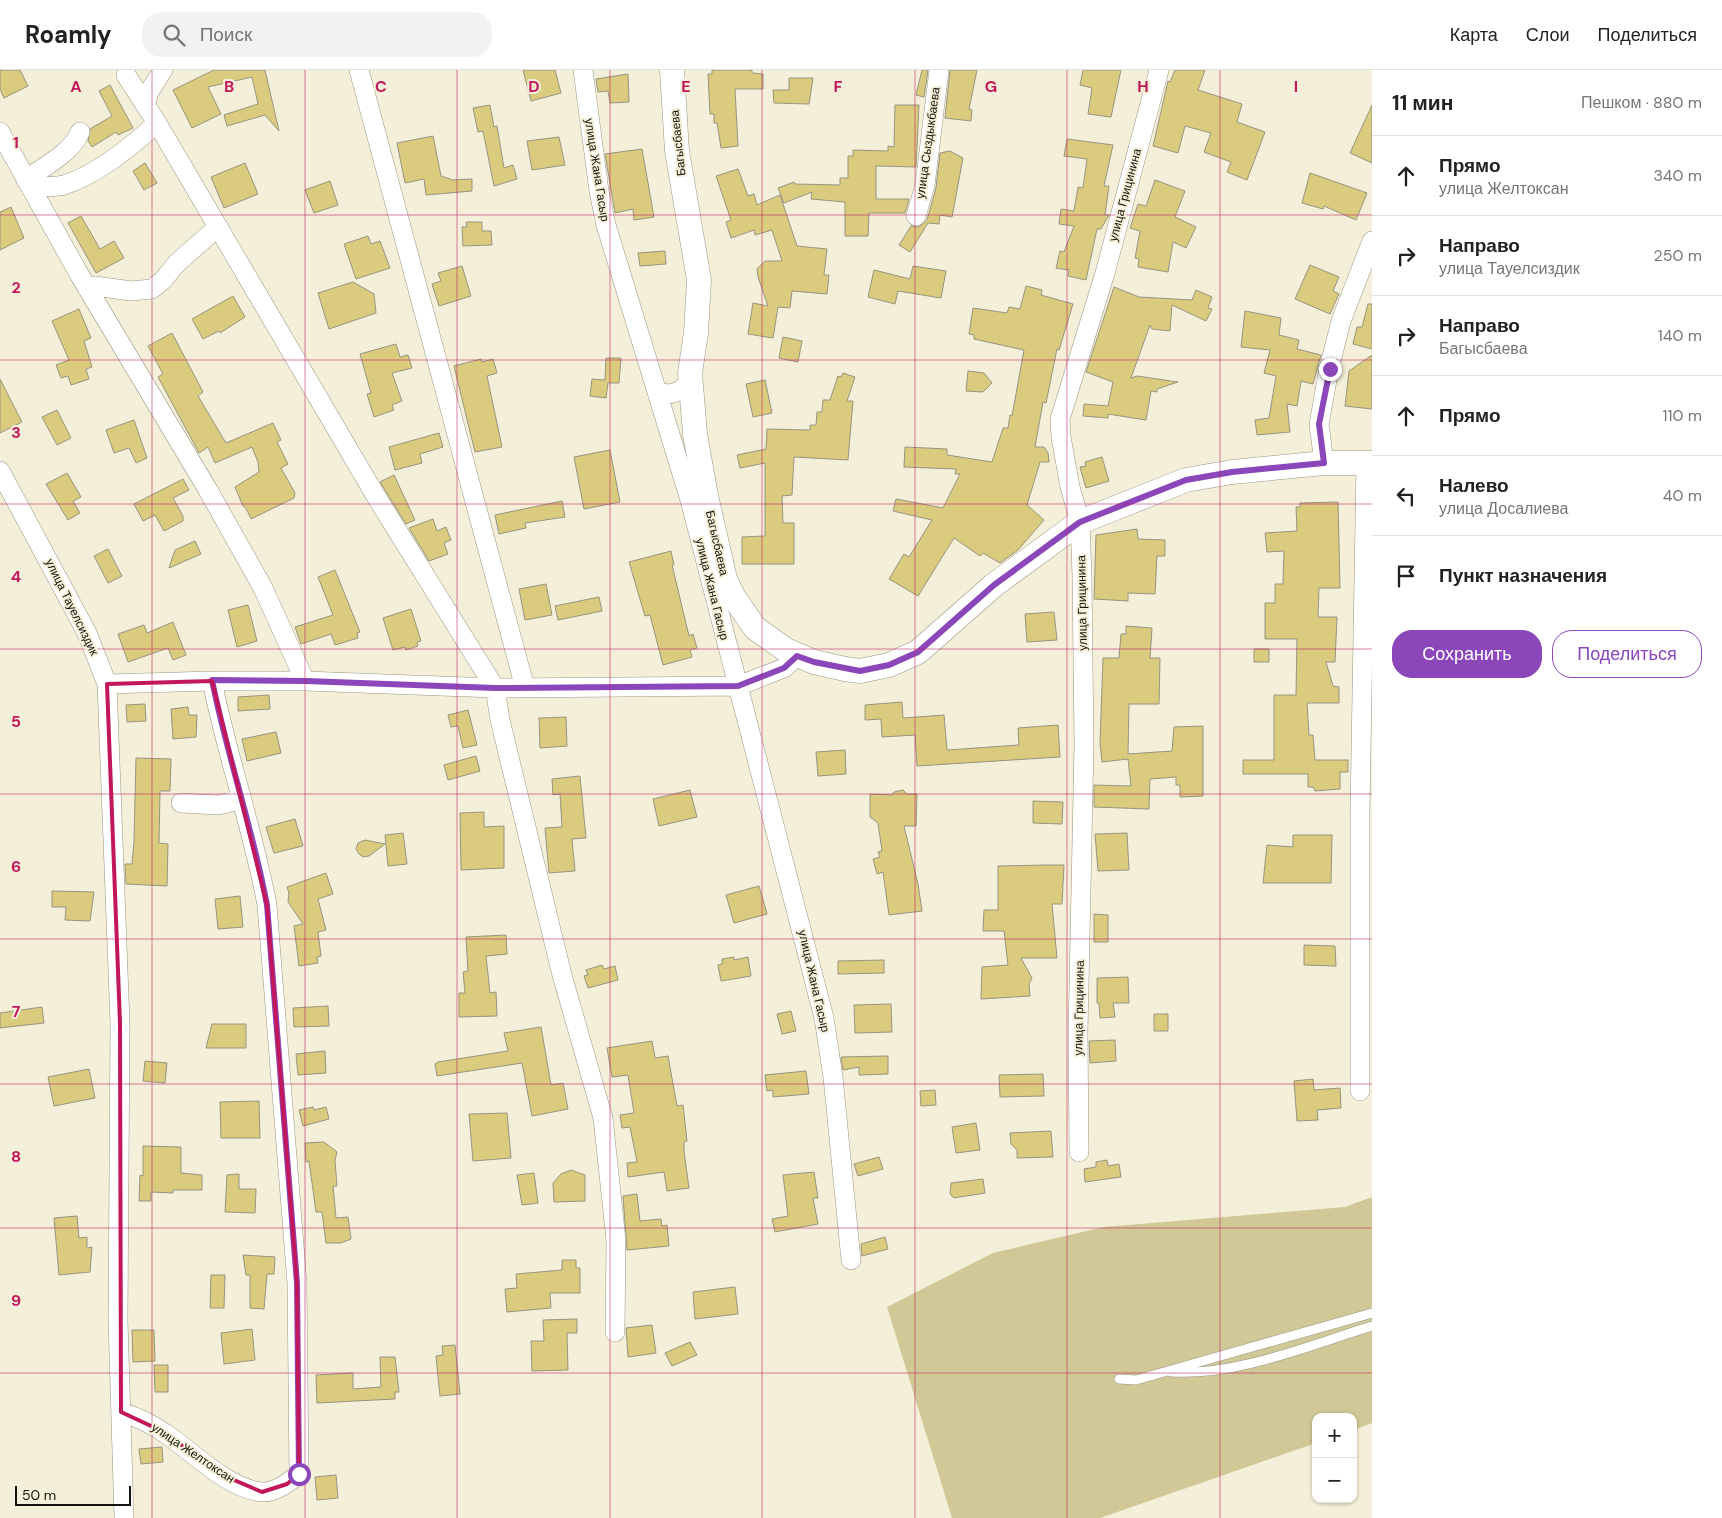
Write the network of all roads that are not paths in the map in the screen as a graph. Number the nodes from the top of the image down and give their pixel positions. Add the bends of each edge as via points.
1 (163, 70) edge
2 (359, 70) edge
3 (583, 70) edge
4 (672, 70) edge
5 (939, 70) edge
6 (1159, 70) edge
7 (126, 76) dead end
8 (145, 105) junction
9 (157, 123) junction
10 (0, 132) edge
11 (80, 132) dead end
12 (27, 182) junction
13 (916, 216) dead end
14 (218, 227) junction
15 (1372, 241) edge
16 (87, 288) junction
17 (690, 381) junction
18 (658, 391) junction
19 (1324, 463) junction
20 (1369, 463) edge
21 (0, 472) edge
22 (698, 498) junction
23 (1080, 522) junction
24 (724, 599) junction
25 (797, 656) junction
26 (212, 680) junction
27 (306, 681) junction
28 (107, 684) junction
29 (738, 686) junction
30 (495, 688) junction
31 (525, 688) junction
32 (242, 800) junction
33 (181, 803) dead end
34 (1360, 1091) dead end
35 (1079, 1152) dead end
36 (851, 1260) dead end
37 (1372, 1313) edge
38 (1372, 1326) edge
39 (615, 1332) dead end
40 (1164, 1372) junction
41 (1119, 1379) dead end
42 (121, 1412) junction
43 (124, 1518) edge

1 - 8 street
2 - 31 street
3 - 18 street, улица Жана Гасыр via 606,225
4 - 17 street, Багысбаева via 676,151 699,280
5 - 13 street, улица Сыздыкбаева via 924,185
6 - 23 street, улица Грицинина via 1105,273 1060,419 1060,437
7 - 8 street
8 - 9 street
9 - 12 street via 134,144 63,185
9 - 14 street
10 - 12 street
11 - 12 street via 65,152
12 - 16 street
14 - 16 street via 152,289
14 - 30 street via 376,498
15 - 19 street via 1341,321 1330,369 1319,424
16 - 27 street via 263,588
17 - 18 street via 672,394
17 - 22 street, Багысбаева
18 - 22 street, улица Жана Гасыр
19 - 20 street, Багысбаева
19 - 23 street, Багысбаева via 1186,480
20 - 34 street via 1360,791
21 - 28 street, улица Тауелсиздик via 87,632
22 - 24 street, Багысбаева via 725,579
23 - 25 street, Багысбаева via 994,585 918,652 889,665 860,671
23 - 35 street, улица Грицинина via 1084,744 1078,1023
24 - 25 street, Багысбаева via 756,628
24 - 29 street, улица Жана Гасыр
25 - 29 street via 784,668
26 - 27 street
26 - 28 street
26 - 32 street, улица Желтоксан
27 - 30 street
28 - 42 street, улица Тауелсиздик via 120,1022 118,1320
29 - 31 street
29 - 36 street, улица Жана Гасыр via 824,1018
30 - 31 street
30 - 39 street via 562,975 603,1118 616,1240
32 - 33 street via 218,805
32 - 42 street, улица Желтоксан via 267,905 277,1023 297,1283 299,1474 277,1489 262,1492 245,1487 220,1474 164,1432
37 - 40 lane
38 - 40 lane via 1300,1350 1232,1366 1189,1373
40 - 41 lane via 1136,1380
42 - 43 street, улица Тауелсиздик

